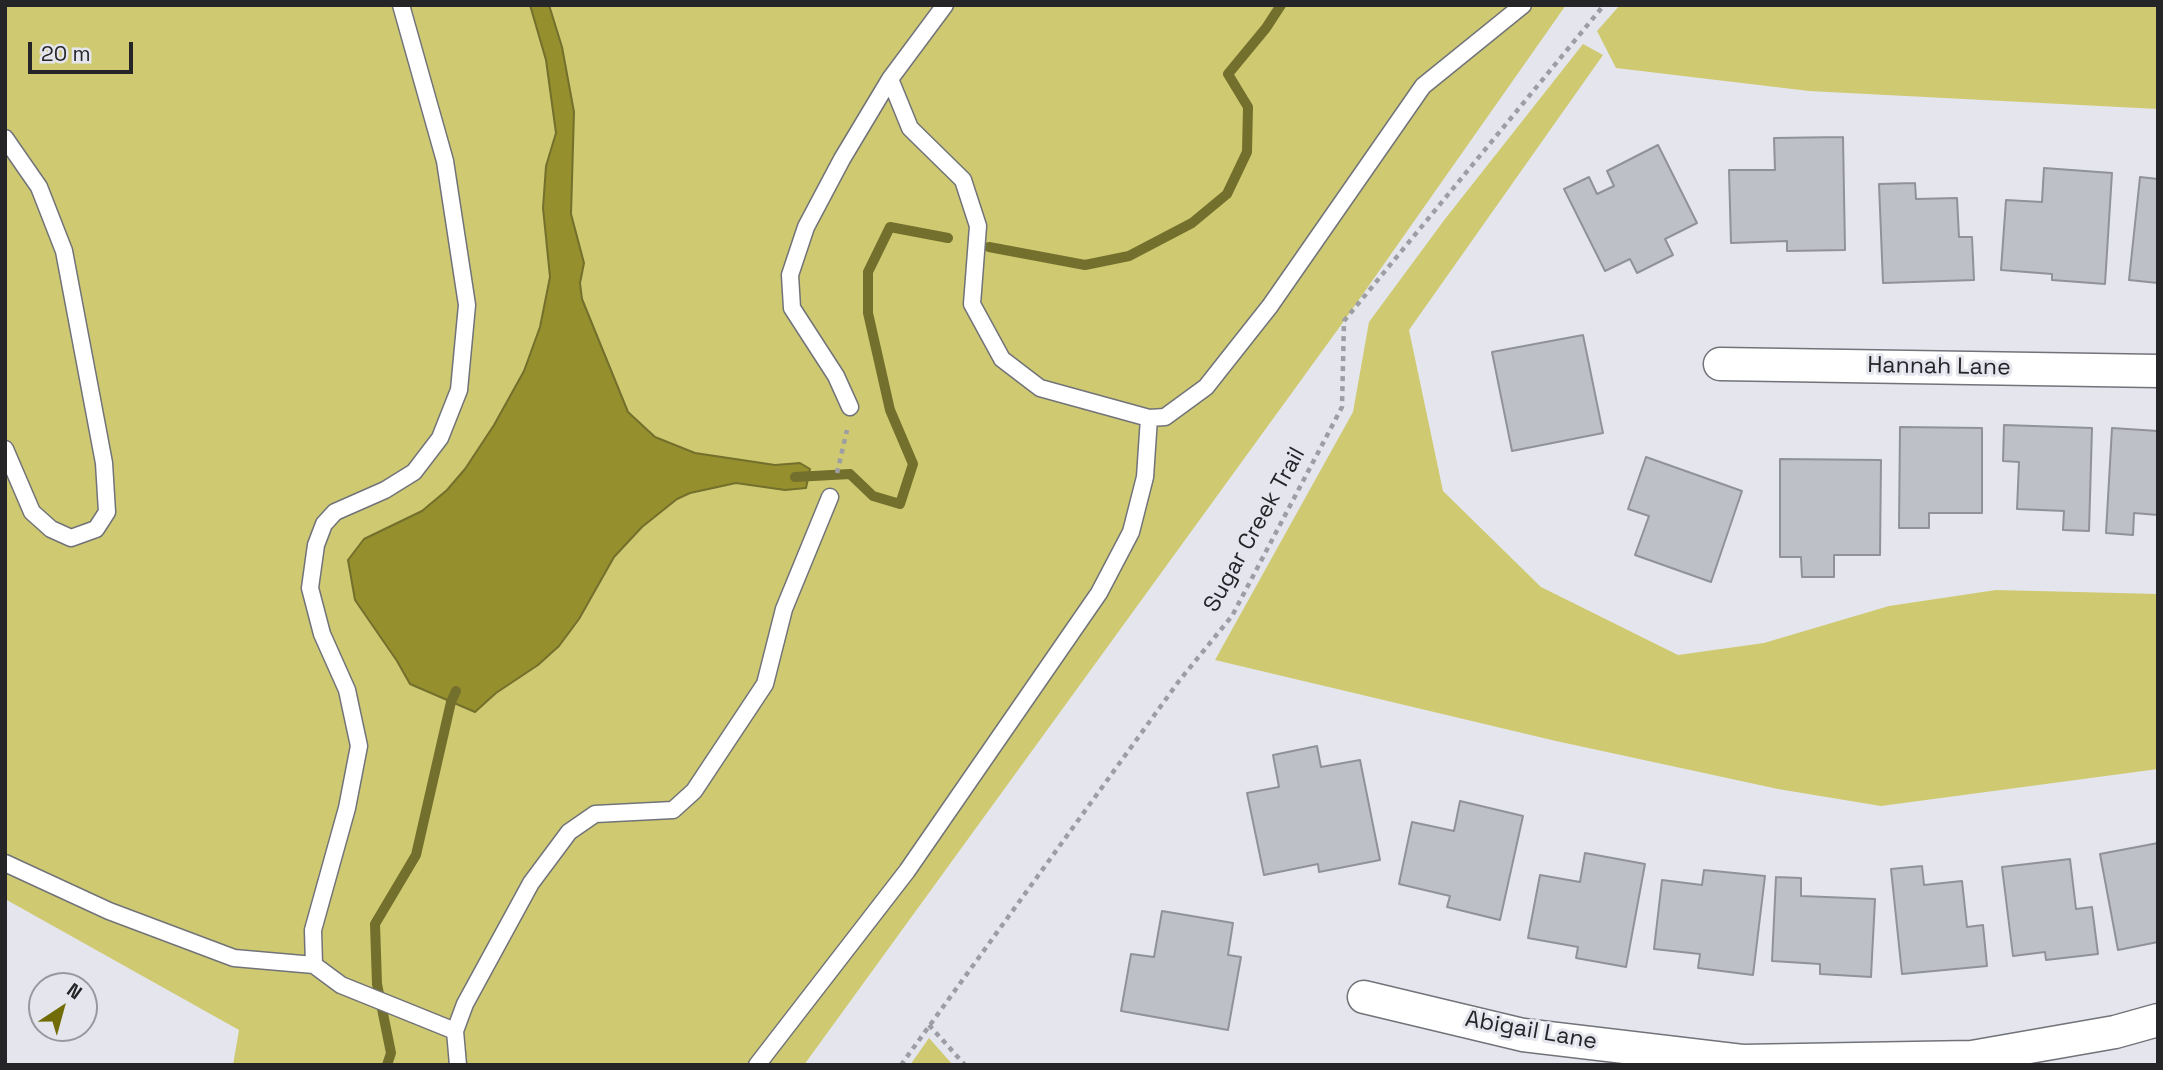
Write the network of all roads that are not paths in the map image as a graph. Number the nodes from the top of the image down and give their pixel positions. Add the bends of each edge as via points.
1 (401, 5) edge
2 (945, 5) edge
3 (1523, 5) edge
4 (890, 79) junction
5 (5, 138) edge
6 (1720, 364) dead end
7 (2158, 371) edge
8 (850, 407) road end
9 (1149, 418) junction
10 (5, 449) edge
11 (830, 497) road end
12 (5, 863) edge
13 (314, 965) junction
14 (1364, 997) dead end
15 (2158, 1020) edge
16 (455, 1031) junction
17 (458, 1065) edge
18 (757, 1065) edge

1 - 13 lane via 445,161 467,305 459,390 440,438 414,472 335,512 324,524 316,545 310,588 347,690 359,746 313,930
2 - 4 lane
3 - 9 lane via 1423,86 1270,306 1206,387 1166,417
4 - 8 lane via 806,228 790,275 792,308 836,376
4 - 9 lane via 910,128 963,180 978,226 972,304 1002,359 1040,388
5 - 10 lane via 39,187 64,251 104,463 107,512 96,529 71,538 51,529 32,512
6 - 7 street, Hannah Lane
9 - 18 lane via 1145,477 1131,532 1099,593 907,871
11 - 16 lane via 784,609 765,684 694,791 673,810 595,814 569,832 531,883
12 - 13 lane via 110,911 234,958
13 - 16 lane via 341,985
14 - 15 street, Abigail Lane via 1523,1035 1742,1060 1972,1057
16 - 17 lane

